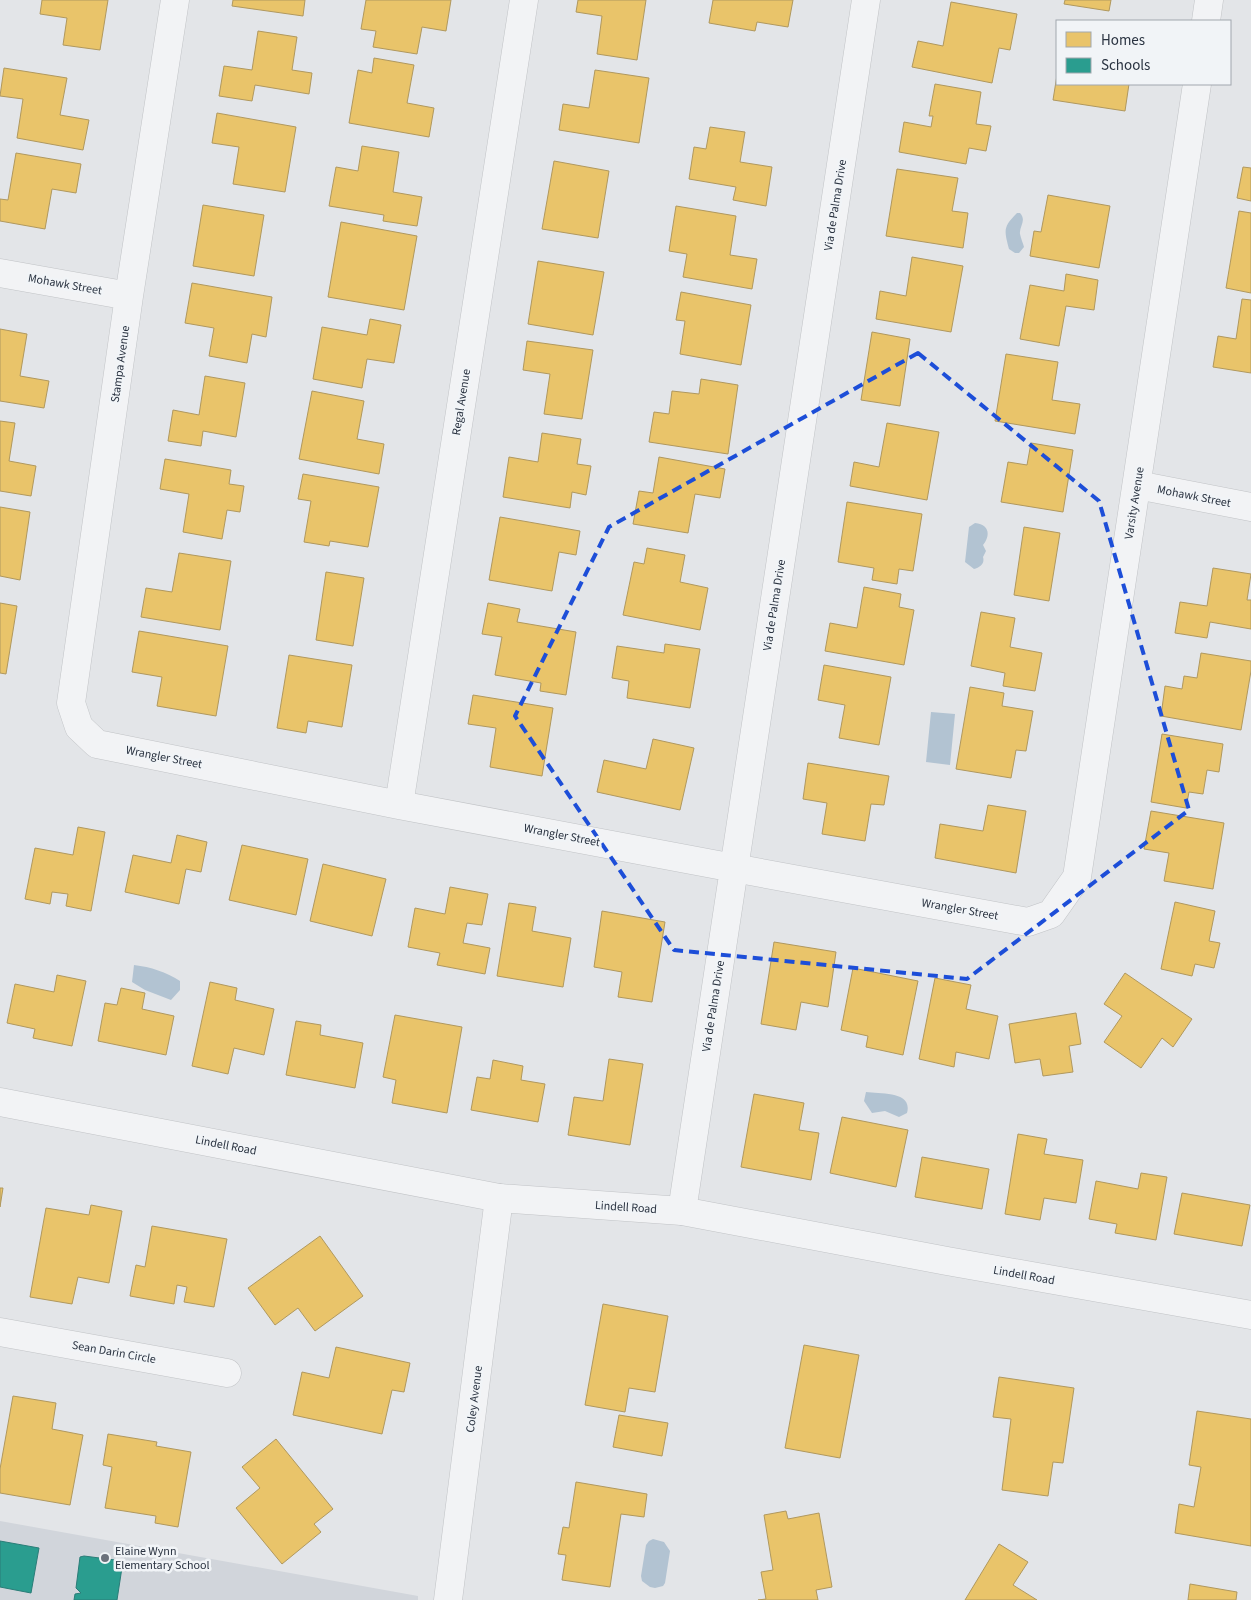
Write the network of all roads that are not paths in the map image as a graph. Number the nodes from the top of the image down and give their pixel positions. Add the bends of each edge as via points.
1 (175, 0) edge
2 (524, 0) edge
3 (866, 0) edge
4 (1209, 0) edge
5 (1206, 20) edge
6 (1197, 85) edge
7 (0, 273) edge
8 (129, 296) junction
9 (1137, 485) junction
10 (1251, 507) edge
11 (79, 727) joint
12 (399, 804) junction
13 (734, 868) junction
14 (1051, 914) joint
15 (0, 1102) edge
16 (499, 1198) junction
17 (682, 1211) junction
18 (1251, 1315) edge
19 (0, 1332) edge
20 (227, 1373) dead end
21 (448, 1600) edge

1 - 8 street, Stampa Avenue
2 - 12 street, Regal Avenue
3 - 13 street, Via de Palma Drive
4 - 5 street
6 - 9 street, Varsity Avenue
7 - 8 street, Mohawk Street
8 - 11 street, Stampa Avenue via 71,703
9 - 10 street, Mohawk Street
9 - 14 street, Varsity Avenue via 1077,877
11 - 12 street, Wrangler Street via 97,744
12 - 13 street, Wrangler Street
13 - 14 street, Wrangler Street via 1028,922
13 - 17 street, Via de Palma Drive
15 - 16 street, Lindell Road
16 - 17 street, Lindell Road
16 - 21 street, Coley Avenue
17 - 18 street, Lindell Road
19 - 20 street, Sean Darin Circle

